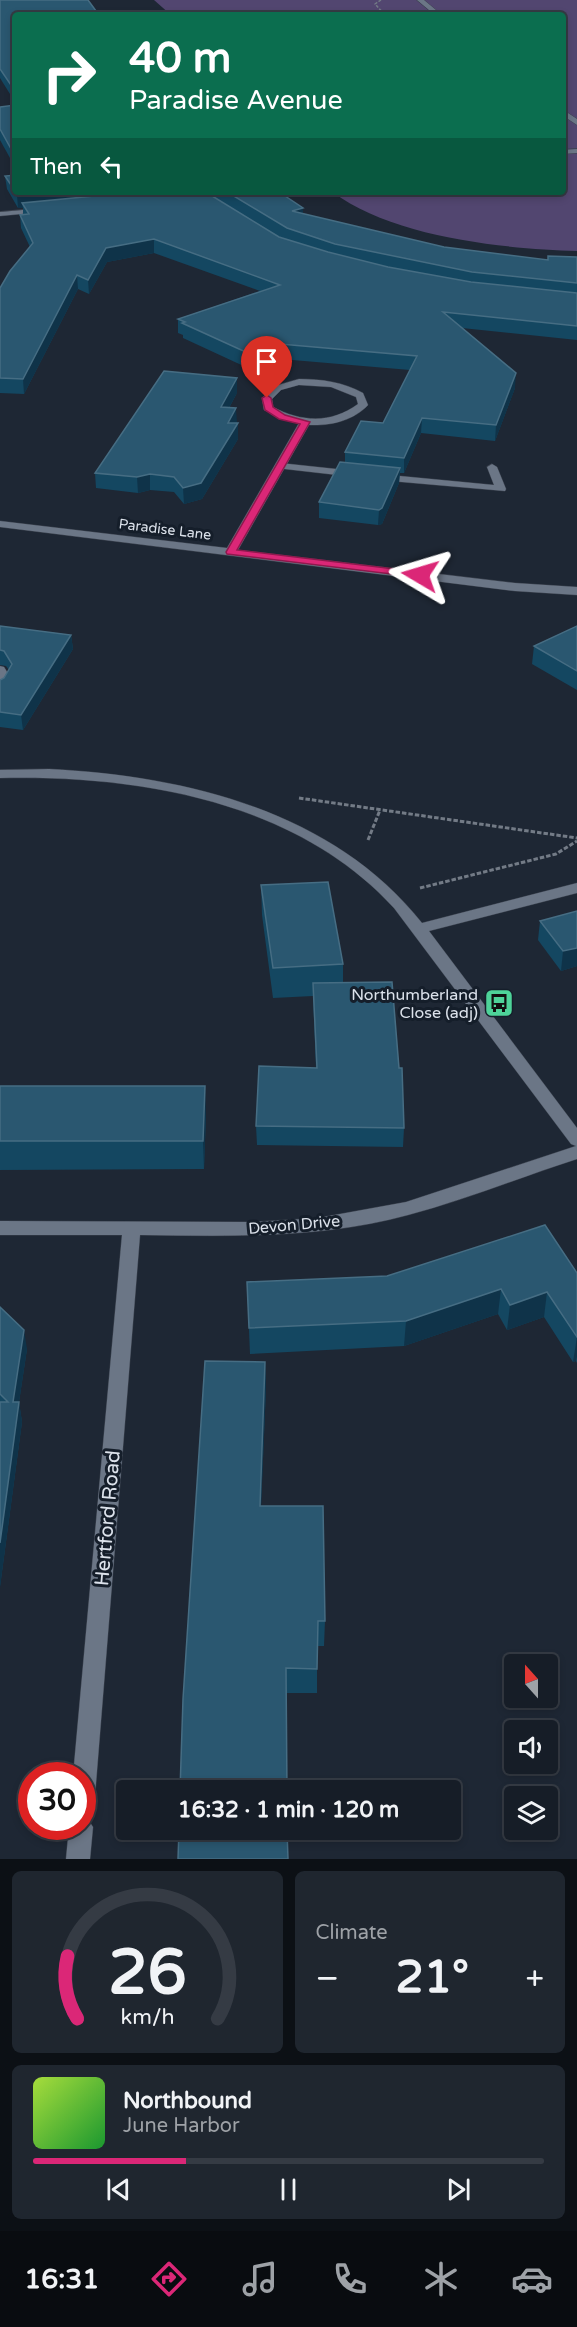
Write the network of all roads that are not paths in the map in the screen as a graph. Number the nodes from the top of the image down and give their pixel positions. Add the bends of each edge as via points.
1 (420, 0) edge
2 (435, 12) edge
3 (49, 210) edge
4 (0, 214) edge
5 (305, 422) junction
6 (280, 466) junction
7 (492, 467) dead end
8 (0, 524) edge
9 (231, 552) junction
10 (577, 591) edge
11 (0, 670) edge
12 (0, 689) edge
13 (0, 774) edge
14 (577, 888) edge
15 (418, 929) junction
16 (577, 1140) edge
17 (577, 1152) edge
18 (0, 1228) edge
19 (132, 1229) junction
20 (86, 1762) edge
21 (80, 1840) edge
22 (78, 1859) edge

1 - 2 street
3 - 4 street
5 - 5 street via 282,417 268,408 267,398 278,388 307,382 346,386 360,395 363,405 352,415 331,422
5 - 6 street
6 - 7 street via 501,489
6 - 9 street
8 - 9 street, Paradise Lane
9 - 10 street, Paradise Lane
11 - 12 street via 6,680
13 - 15 street via 92,776 147,783 270,816 330,846 381,886
14 - 15 street
15 - 16 street
17 - 19 street, Devon Drive via 407,1209 318,1225
18 - 19 street, Devon Drive
19 - 20 street, Hertford Road
21 - 22 street

